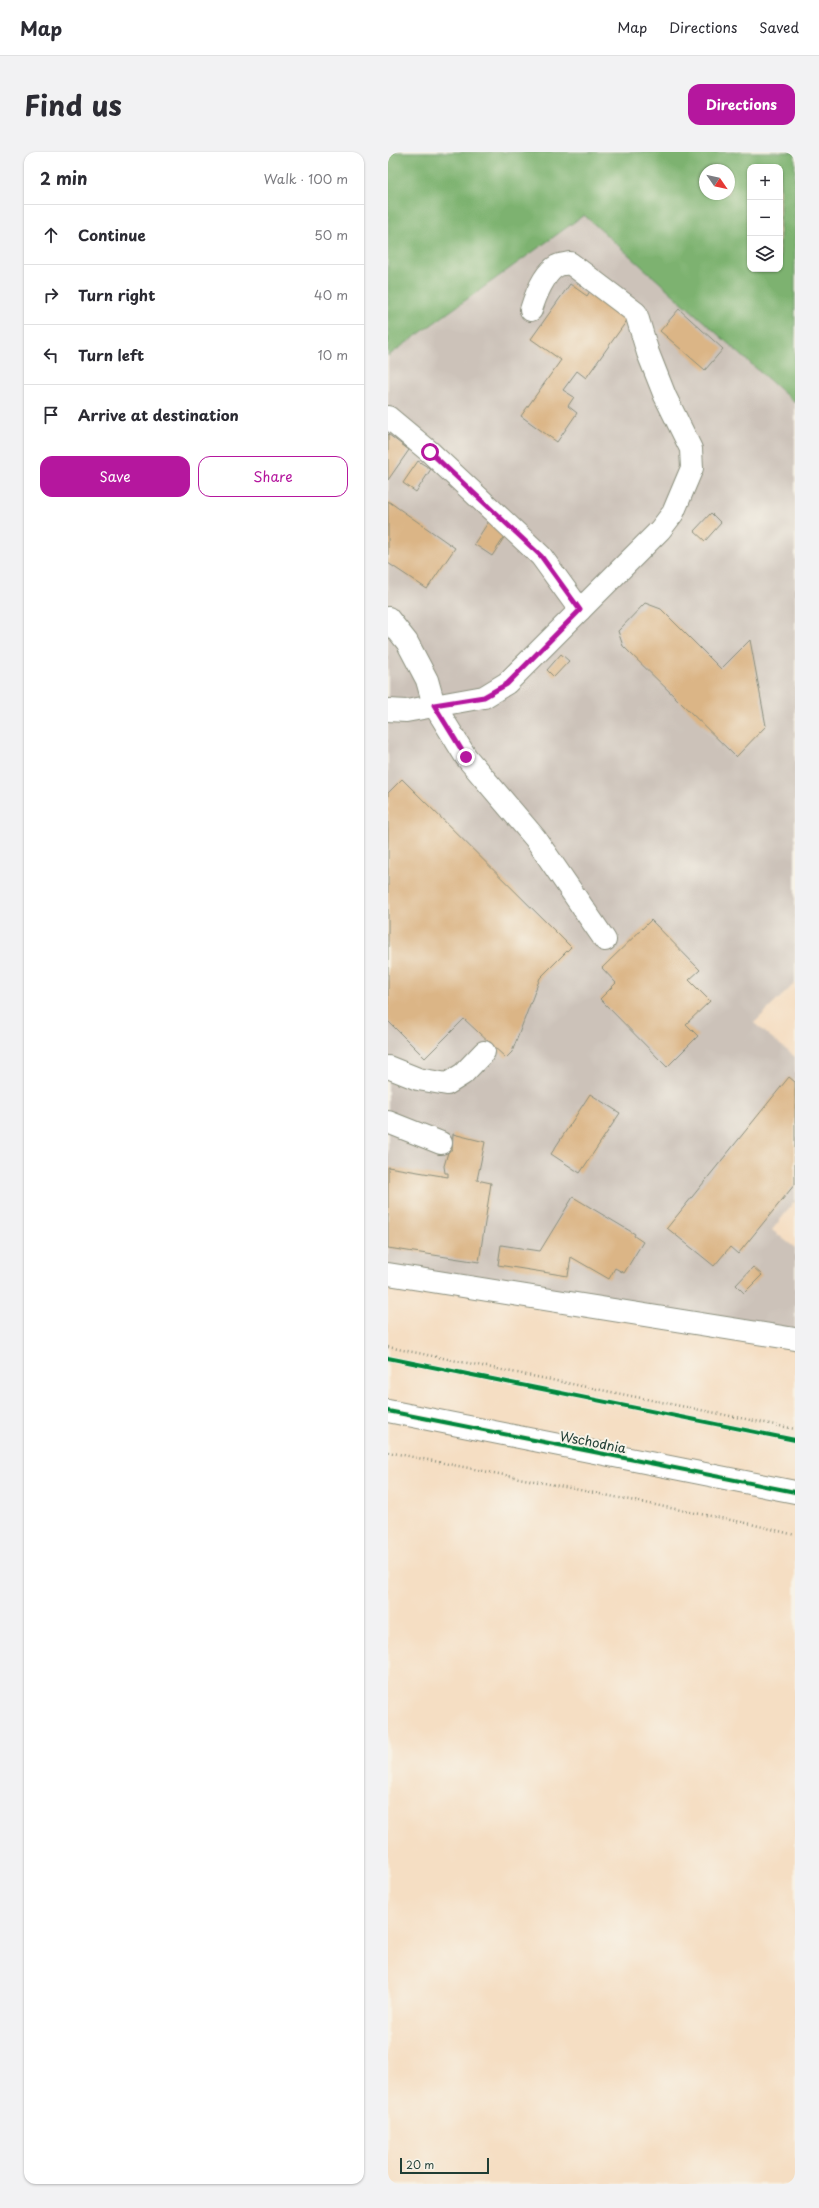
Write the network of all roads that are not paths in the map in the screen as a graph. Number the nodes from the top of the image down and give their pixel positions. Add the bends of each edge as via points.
1 (531, 310) dead end
2 (388, 416) edge
3 (580, 610) junction
4 (388, 618) edge
5 (434, 705) junction
6 (388, 710) edge
7 (606, 940) dead end
8 (484, 1052) dead end
9 (388, 1067) edge
10 (388, 1122) edge
11 (441, 1143) dead end
12 (388, 1274) edge
13 (795, 1339) edge
14 (388, 1411) edge
15 (795, 1492) edge

1 - 3 street via 536,294 546,278 557,266 570,263 636,313 665,396 691,449 692,468 673,513 660,530
2 - 3 street via 541,556
3 - 5 street via 507,684 484,697
4 - 5 street via 410,649 427,680
5 - 6 street via 406,711
5 - 7 street via 466,757 535,838
8 - 9 street via 463,1074 447,1084 418,1079
10 - 11 street
12 - 13 street
14 - 15 street, Wschodnia

